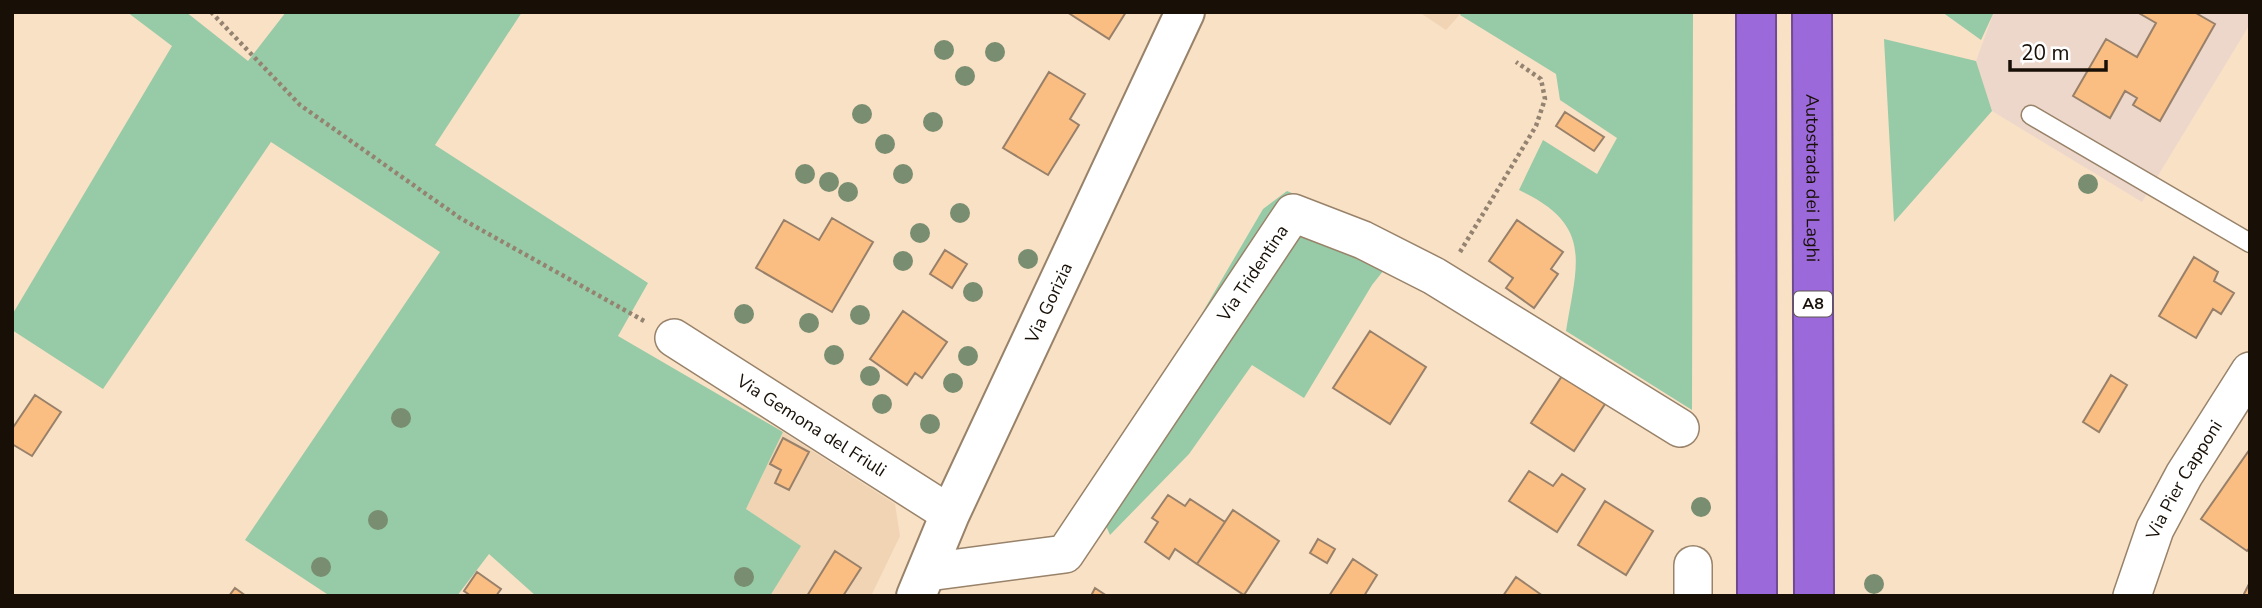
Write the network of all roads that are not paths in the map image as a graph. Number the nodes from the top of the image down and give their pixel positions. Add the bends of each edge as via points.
1 (1185, 12) edge
2 (1756, 12) edge
3 (1812, 12) edge
4 (2031, 115) dead end
5 (2250, 243) edge
6 (674, 338) road end
7 (2250, 371) edge
8 (1680, 428) dead end
9 (950, 514) junction
10 (922, 584) edge
11 (1757, 596) edge
12 (1814, 596) edge
13 (2132, 596) edge

1 - 9 street, Via Gorizia
2 - 11 highway
3 - 12 highway, Autostrada dei Laghi / A8
4 - 5 lane
6 - 9 street, Via Gemona del Friuli
7 - 13 street, Via Pier Capponi via 2154,529
8 - 10 street, Via Tridentina via 1434,276 1363,240 1293,213 1065,554
9 - 10 street, Via Gorizia

